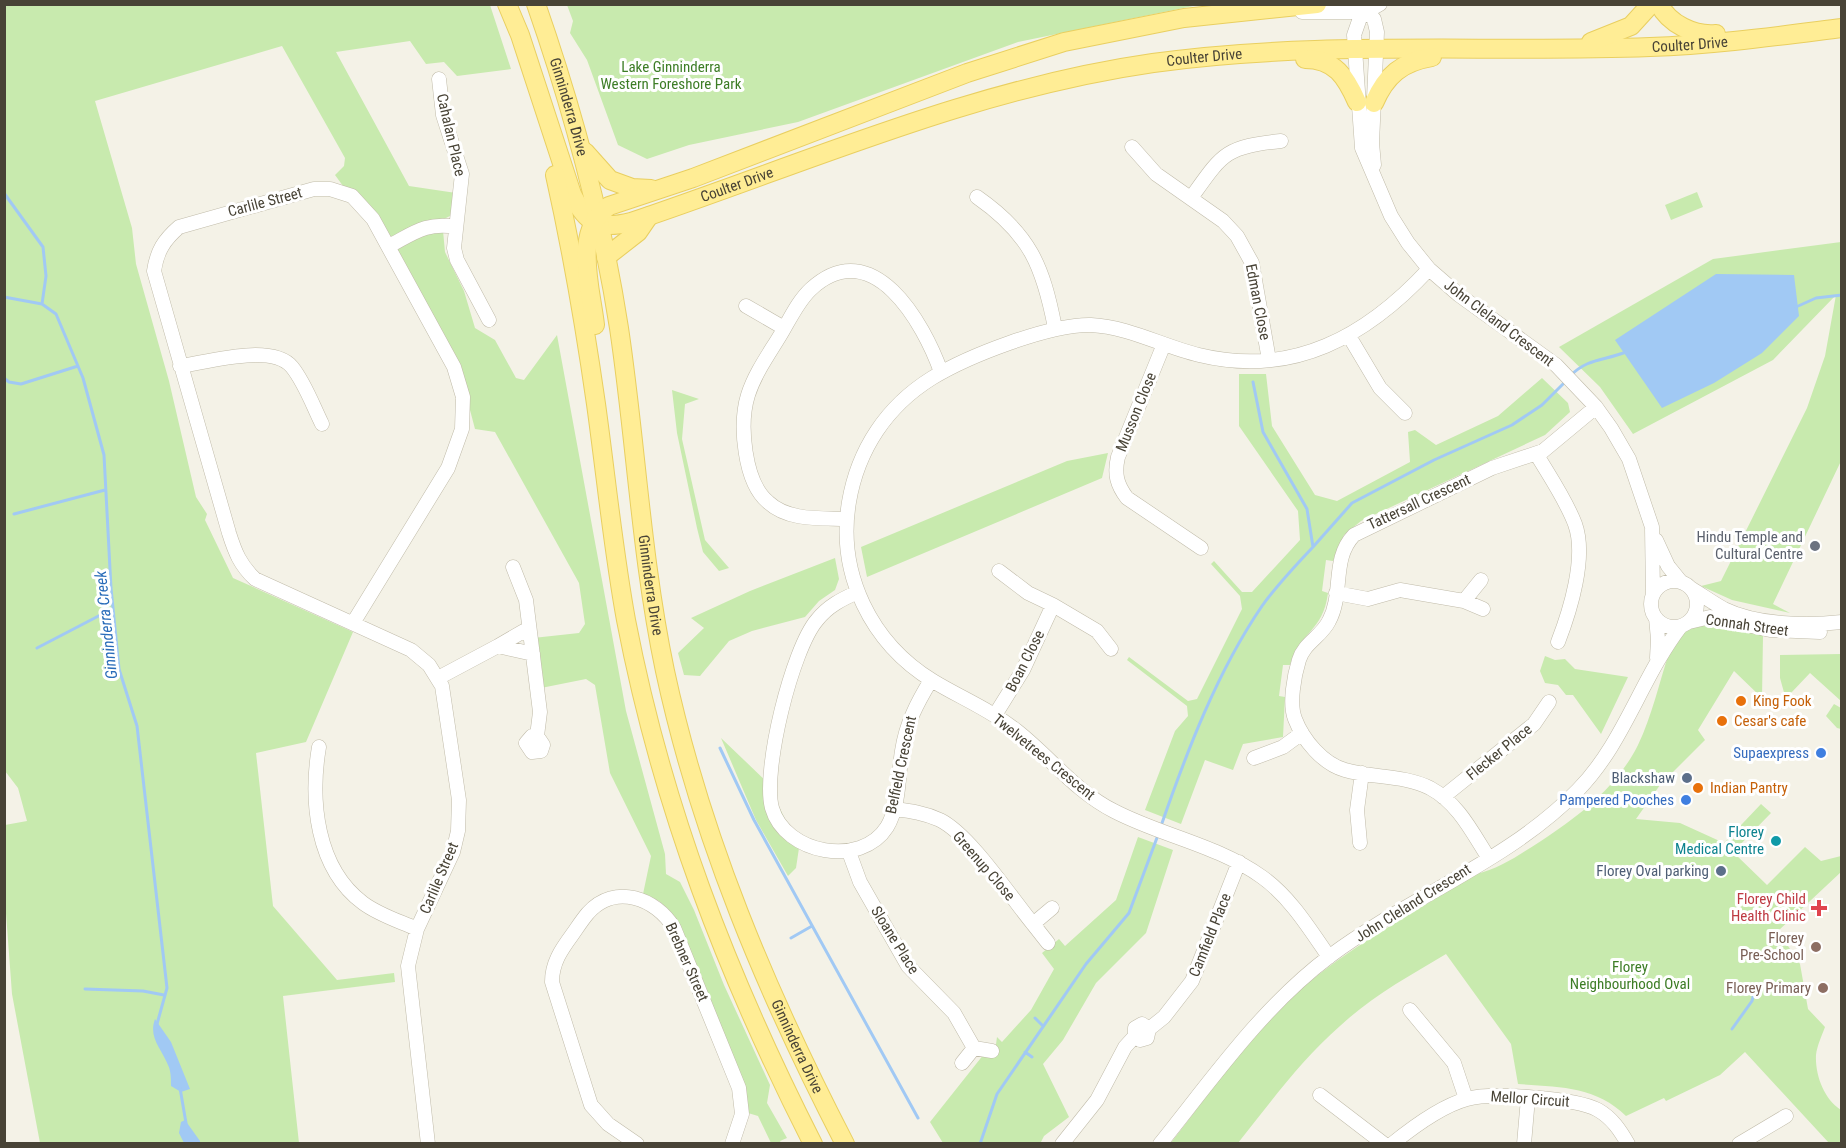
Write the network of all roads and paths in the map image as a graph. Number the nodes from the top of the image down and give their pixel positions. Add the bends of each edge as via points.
1 (506, 4) edge
2 (536, 4) edge
3 (1317, 4) edge
4 (1380, 4) edge
5 (1651, 4) edge
6 (1659, 4) edge
7 (1289, 6) edge
8 (1366, 12) junction
9 (1842, 28) edge
10 (1791, 35) junction
11 (1566, 48) junction
12 (1456, 49) junction
13 (1355, 50) junction
14 (1376, 50) junction
15 (1268, 52) junction
16 (439, 79) dead end
17 (1365, 102) junction
18 (1281, 141) dead end
19 (1132, 147) dead end
20 (581, 149) junction
21 (656, 190) junction
22 (977, 197) dead end
23 (1191, 198) junction
24 (649, 216) junction
25 (593, 219) junction
26 (456, 227) junction
27 (389, 246) junction
28 (606, 257) junction
29 (1429, 269) junction
30 (746, 306) dead end
31 (489, 320) dead end
32 (784, 328) junction
33 (1055, 328) junction
34 (1349, 336) junction
35 (1164, 344) junction
36 (1269, 360) junction
37 (180, 366) junction
38 (941, 372) junction
39 (596, 405) junction
40 (1596, 406) junction
41 (1405, 413) dead end
42 (322, 424) dead end
43 (1537, 455) junction
44 (846, 519) junction
45 (1654, 536) junction
46 (1201, 548) dead end
47 (513, 567) dead end
48 (999, 571) dead end
49 (1481, 579) dead end
50 (1686, 585) junction
51 (858, 592) junction
52 (1336, 593) junction
53 (1653, 595) junction
54 (1464, 601) junction
55 (1053, 605) junction
56 (1483, 609) dead end
57 (1656, 618) junction
58 (1842, 622) edge
59 (353, 623) junction
60 (1685, 624) junction
61 (529, 628) junction
62 (1842, 631) edge
63 (1558, 642) dead end
64 (498, 646) junction
65 (1111, 649) dead end
66 (533, 654) junction
67 (1657, 660) junction
68 (438, 678) junction
69 (931, 680) junction
70 (1549, 702) dead end
71 (995, 715) junction
72 (1302, 732) junction
73 (537, 736) dead end
74 (319, 747) dead end
75 (1254, 758) dead end
76 (1362, 773) junction
77 (1443, 797) junction
78 (895, 809) junction
79 (1360, 843) dead end
80 (849, 852) junction
81 (1488, 858) junction
82 (1239, 862) junction
83 (1052, 908) dead end
84 (1033, 924) junction
85 (417, 929) junction
86 (1048, 944) dead end
87 (1329, 957) junction
88 (1410, 1010) dead end
89 (974, 1048) junction
90 (992, 1051) dead end
91 (962, 1063) dead end
92 (1320, 1095) dead end
93 (1528, 1098) junction
94 (1466, 1099) junction
95 (1786, 1116) dead end
96 (428, 1143) edge
97 (637, 1143) edge
98 (732, 1143) edge
99 (813, 1143) edge
100 (845, 1143) edge
101 (1062, 1143) edge
102 (1160, 1143) edge
103 (1384, 1143) edge
104 (1392, 1143) edge
105 (1524, 1143) edge
106 (1628, 1143) edge
107 (1739, 1143) edge

1 - 25 main road, Ginninderra Drive via 520,35 572,194
1 - 39 main road, Ginninderra Drive via 567,229
2 - 20 main road, Ginninderra Drive
3 - 7 main road, Coulter Drive
4 - 8 street
5 - 11 main road via 1631,26 1608,37
6 - 10 main road via 1684,29 1708,35 1774,29
7 - 8 street via 1303,12
7 - 21 main road, Coulter Drive via 1184,18 1073,41 967,73
8 - 13 street, John Cleland Crescent via 1357,23
8 - 14 street, John Cleland Crescent via 1374,19
9 - 10 main road, Coulter Drive
10 - 11 main road, Coulter Drive via 1653,47
11 - 12 main road, Coulter Drive
12 - 14 main road, Coulter Drive
12 - 17 main road via 1399,67
13 - 14 main road, Coulter Drive
13 - 15 main road, Coulter Drive
13 - 17 street, John Cleland Crescent
14 - 17 street, John Cleland Crescent
15 - 17 main road via 1282,58 1323,60 1347,78
15 - 24 main road, Coulter Drive via 1089,74 948,110
16 - 26 street, Cahalan Place via 443,114 462,174
17 - 29 street, John Cleland Crescent via 1362,148 1391,216
18 - 23 street via 1250,144 1227,153
19 - 23 street, Edman Close via 1156,174
20 - 21 main road via 610,180 632,188
20 - 25 main road, Ginninderra Drive
21 - 25 main road, Coulter Drive via 609,206
22 - 33 street via 1002,215 1038,261
23 - 36 street, Edman Close via 1223,221 1248,254 1257,283
24 - 25 main road, Coulter Drive via 613,227
24 - 28 main road via 638,232
25 - 28 main road, Ginninderra Drive
25 - 39 main road via 587,246 600,377
26 - 27 street via 425,227
26 - 31 street, Cahalan Place via 457,260
27 - 37 street, Carlile Street via 364,206 352,196 330,189 306,190 179,227 163,243 154,271
27 - 59 street, Carlile Street via 454,367 463,397 463,418 457,449 448,468
28 - 100 main road, Ginninderra Drive via 619,329 641,533 677,722 745,932 784,1023
29 - 34 street, Twelvetrees Crescent via 1392,307
29 - 40 street, John Cleland Crescent via 1556,365
30 - 32 street
32 - 38 street via 800,302 823,280 845,273 874,276 894,291 917,318
32 - 44 street via 747,401 744,418 751,478 767,502 787,513
33 - 35 street, Twelvetrees Crescent via 1113,328
33 - 38 street, Twelvetrees Crescent
34 - 36 street, Twelvetrees Crescent via 1310,351
34 - 41 street via 1380,388
35 - 36 street, Twelvetrees Crescent via 1227,360
35 - 46 street, Musson Close via 1118,457 1116,477 1127,498
37 - 42 street via 259,354 282,358 296,374
37 - 59 street, Carlile Street via 236,557 244,569 255,579
38 - 44 street, Twelvetrees Crescent via 903,399 879,427 857,467
39 - 99 main road, Ginninderra Drive via 626,621 667,792 733,977
40 - 43 street, Tattersall Crescent via 1561,439
40 - 45 street, John Cleland Crescent via 1629,459
43 - 52 street, Tattersall Crescent via 1492,468 1360,531 1343,550
43 - 63 street via 1569,510 1577,532 1578,557 1570,610
44 - 51 street, Twelvetrees Crescent via 847,548
45 - 50 street, John Cleland Crescent via 1668,566
45 - 53 street, John Cleland Crescent
47 - 61 street via 524,592
48 - 55 street via 1028,593
49 - 54 street
50 - 53 street via 1668,581
50 - 58 street, Connah Street via 1738,614 1785,622
50 - 60 street via 1697,605
51 - 69 street, Twelvetrees Crescent via 881,636
51 - 80 street via 828,608 807,634 776,736 770,792 772,807 787,832 800,841
52 - 54 street via 1368,598 1400,590
52 - 72 street, Tattersall Crescent via 1329,622 1298,661 1292,705
53 - 57 street via 1651,610
54 - 56 street
55 - 65 street via 1097,631
55 - 71 street, Boan Close via 1023,670
57 - 60 street via 1663,625
57 - 67 street, John Cleland Crescent
59 - 68 street, Carlile Street via 411,650
60 - 62 street, Connah Street via 1710,617 1784,632
60 - 67 street, John Cleland Crescent
61 - 64 street
61 - 66 street
64 - 66 street
64 - 68 street
66 - 73 street via 540,712
67 - 81 street, John Cleland Crescent via 1616,741 1579,790 1556,811
68 - 85 street, Carlile Street via 446,704 459,821 453,852
69 - 71 street, Twelvetrees Crescent
69 - 78 street, Belfield Crescent via 905,732
70 - 77 street, Flecker Place via 1534,724
71 - 82 street, Twelvetrees Crescent via 1101,804
72 - 75 street via 1283,747
72 - 76 street, Tattersall Crescent via 1333,766
74 - 85 street via 314,777 321,836 332,866 344,885 363,903
76 - 77 street, Tattersall Crescent via 1412,782
76 - 79 street via 1357,810
77 - 81 street, Tattersall Crescent via 1464,820
78 - 80 street, Belfield Crescent via 875,839
78 - 84 street, Greenup Close via 939,820 962,836
80 - 89 street, Sloane Place via 860,882 908,966 954,1013
81 - 87 street, John Cleland Crescent
82 - 87 street, Twelvetrees Crescent via 1292,905
82 - 101 street, Camfield Place via 1192,981 1164,1017 1149,1029 1146,1039 1135,1036 1125,1047 1097,1100
83 - 84 street
84 - 86 street, Greenup Close
85 - 96 street, Carlile Street via 409,957 409,986
87 - 102 street, John Cleland Crescent via 1256,1024
88 - 94 street via 1454,1063
89 - 90 street
89 - 91 street
92 - 103 street
93 - 94 street, Mellor Circuit
93 - 105 street
93 - 106 street, Mellor Circuit via 1591,1107 1612,1120
94 - 104 street, Mellor Circuit
95 - 107 street
97 - 98 street, Brebner Street via 608,1124 591,1105 552,982 561,949 589,912 607,900 621,897 649,902 666,915 674,928 739,1088 742,1114

